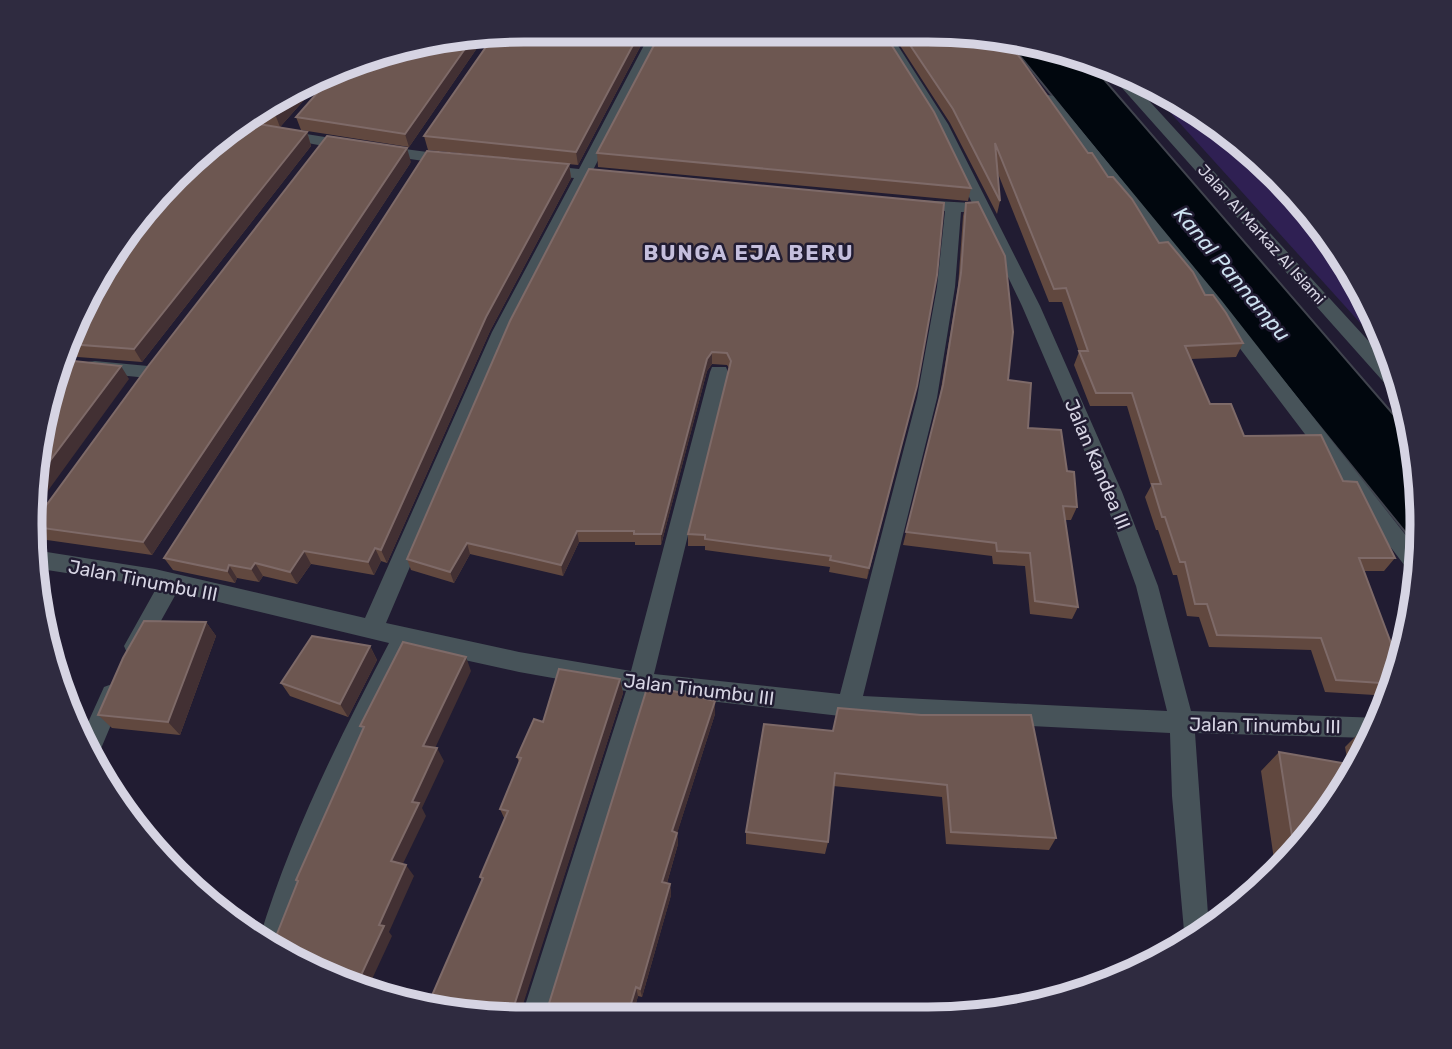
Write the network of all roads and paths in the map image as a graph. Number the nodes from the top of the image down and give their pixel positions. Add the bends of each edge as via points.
1 (653, 42) edge
2 (890, 42) edge
3 (1035, 82) edge
4 (1128, 86) edge
5 (260, 130) edge
6 (465, 162) edge
7 (518, 167) edge
8 (585, 174) junction
9 (626, 178) edge
10 (899, 204) edge
11 (984, 208) junction
12 (953, 209) junction
13 (75, 365) edge
14 (1384, 370) edge
15 (719, 372) dead end
16 (132, 394) edge
17 (1409, 555) edge
18 (43, 560) edge
19 (161, 575) junction
20 (371, 631) junction
21 (403, 639) junction
22 (640, 683) junction
23 (849, 706) junction
24 (1182, 722) junction
25 (1365, 727) edge
26 (93, 739) edge
27 (1195, 926) edge
28 (273, 936) edge
29 (538, 1007) edge

1 - 8 street
2 - 11 street, Jalan Kandea III via 941,124
3 - 17 street via 1216,305
4 - 14 street, Jalan Al Markaz Al Islami
5 - 6 street via 290,129 321,147
7 - 8 street
8 - 9 street
8 - 20 street via 501,332
10 - 12 street
11 - 12 street
11 - 24 street, Jalan Kandea III via 1112,492 1147,586
12 - 23 street via 946,287 927,398
13 - 16 street via 152,366
15 - 22 street
18 - 19 street, Jalan Tinumbu III
19 - 20 street, Jalan Tinumbu III
19 - 26 street
20 - 21 street, Jalan Tinumbu III
21 - 22 street, Jalan Tinumbu III
21 - 28 street via 337,768
22 - 23 street, Jalan Tinumbu III
22 - 29 street
23 - 24 street, Jalan Tinumbu III
24 - 25 street, Jalan Tinumbu III
24 - 27 street, Jalan Kandea III

